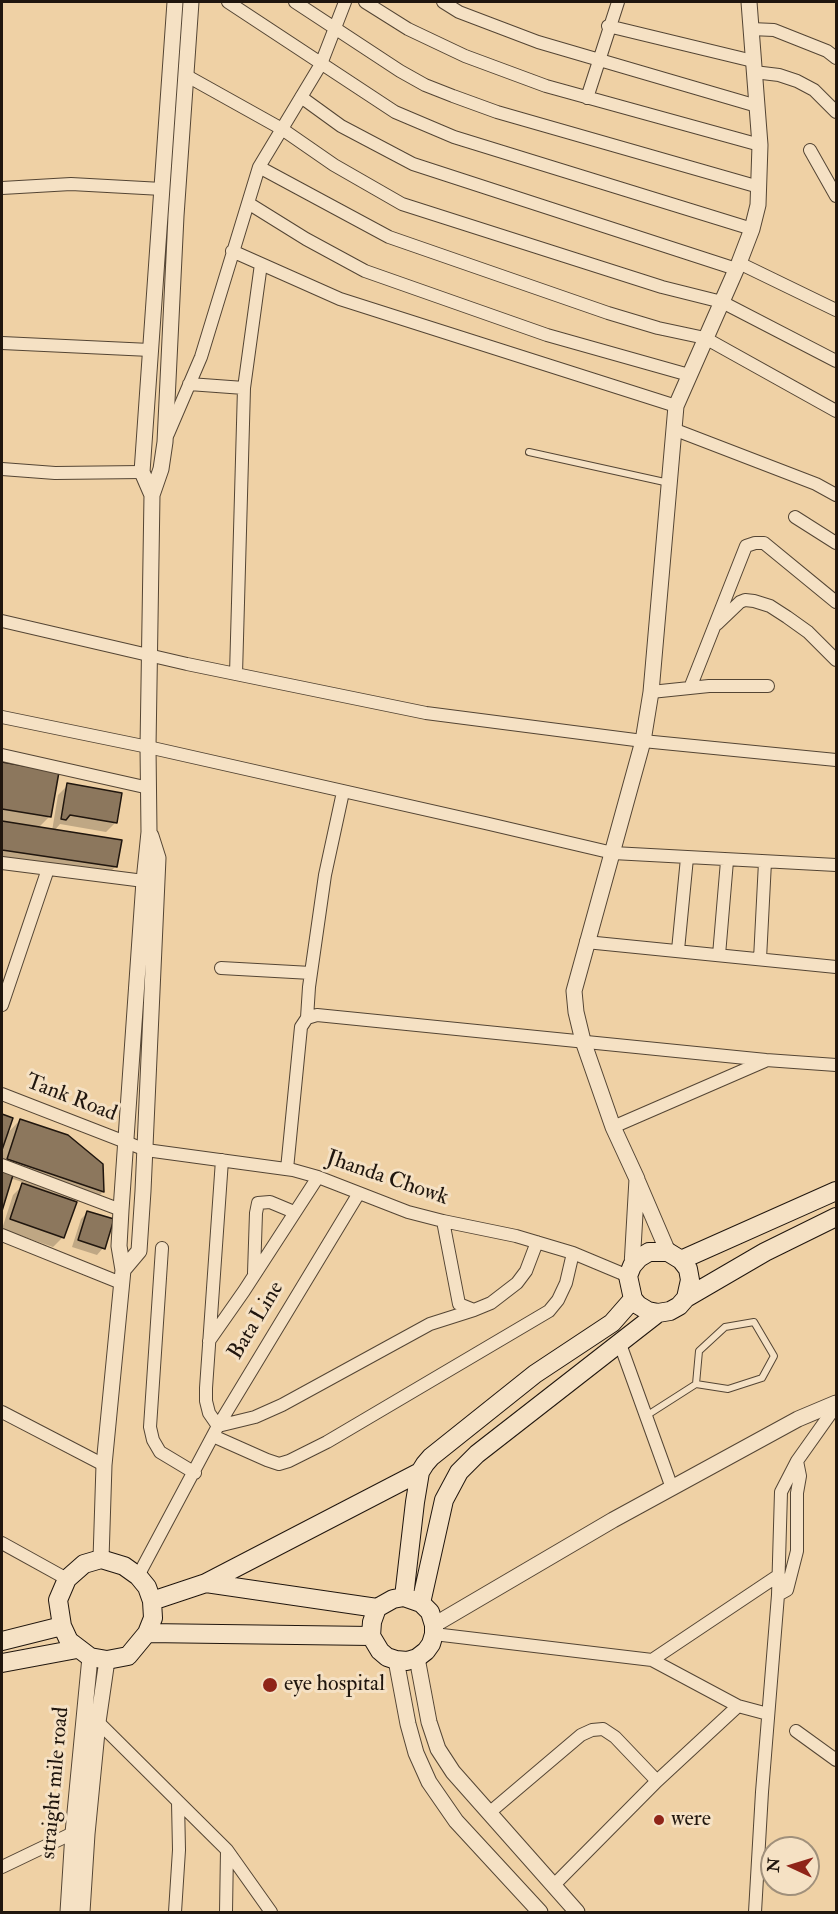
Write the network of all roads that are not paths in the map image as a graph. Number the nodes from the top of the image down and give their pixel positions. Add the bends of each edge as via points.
1 (175, 2) edge
2 (191, 2) edge
3 (228, 2) edge
4 (295, 2) edge
5 (345, 2) edge
6 (365, 2) edge
7 (443, 2) edge
8 (618, 2) edge
9 (749, 2) edge
10 (608, 26) junction
11 (335, 28) junction
12 (751, 29) junction
13 (837, 58) edge
14 (599, 60) junction
15 (321, 64) junction
16 (754, 67) junction
17 (187, 76) junction
18 (301, 97) junction
19 (587, 98) junction
20 (757, 106) junction
21 (837, 112) edge
22 (282, 129) junction
23 (760, 145) junction
24 (810, 150) dead end
25 (259, 167) junction
26 (759, 187) junction
27 (2, 188) edge
28 (162, 189) junction
29 (837, 196) edge
30 (248, 203) junction
31 (752, 229) junction
32 (232, 251) junction
33 (261, 264) junction
34 (737, 266) junction
35 (722, 302) junction
36 (837, 310) edge
37 (705, 338) junction
38 (2, 344) edge
39 (150, 350) junction
40 (837, 361) edge
41 (689, 375) junction
42 (189, 384) junction
43 (244, 388) junction
44 (676, 406) junction
45 (837, 411) edge
46 (674, 429) junction
47 (165, 442) junction
48 (529, 452) dead end
49 (2, 468) edge
50 (142, 472) junction
51 (669, 483) junction
52 (152, 495) junction
53 (837, 495) edge
54 (795, 517) dead end
55 (837, 543) edge
56 (837, 602) edge
57 (2, 621) edge
58 (713, 628) junction
59 (150, 654) junction
60 (837, 660) edge
61 (236, 674) junction
62 (768, 686) dead end
63 (690, 688) junction
64 (651, 692) junction
65 (2, 717) edge
66 (643, 741) junction
67 (148, 747) junction
68 (2, 755) edge
69 (837, 760) edge
70 (149, 788) junction
71 (343, 792) junction
72 (149, 832) junction
73 (614, 854) junction
74 (687, 858) junction
75 (727, 861) junction
76 (2, 862) edge
77 (765, 862) junction
78 (837, 865) edge
79 (48, 869) junction
80 (144, 881) junction
81 (586, 942) junction
82 (678, 950) junction
83 (719, 955) junction
84 (760, 959) junction
85 (837, 967) edge
86 (221, 968) dead end
87 (311, 973) junction
88 (2, 1005) edge
89 (307, 1018) junction
90 (583, 1041) junction
91 (766, 1060) junction
92 (837, 1065) edge
93 (2, 1094) edge
94 (613, 1127) junction
95 (126, 1143) junction
96 (146, 1150) junction
97 (222, 1160) junction
98 (2, 1165) edge
99 (287, 1169) junction
100 (318, 1177) junction
101 (637, 1179) junction
102 (837, 1191) edge
103 (359, 1193) junction
104 (121, 1210) junction
105 (294, 1212) junction
106 (837, 1217) edge
107 (443, 1221) junction
108 (2, 1235) edge
109 (537, 1242) junction
110 (162, 1248) dead end
111 (573, 1253) junction
112 (675, 1256) junction
113 (630, 1271) junction
114 (254, 1274) junction
115 (122, 1277) junction
116 (686, 1298) junction
117 (633, 1299) junction
118 (474, 1310) junction
119 (658, 1313) junction
120 (209, 1342) junction
121 (620, 1344) junction
122 (696, 1383) junction
123 (837, 1404) edge
124 (2, 1412) edge
125 (646, 1416) junction
126 (215, 1431) junction
127 (797, 1461) junction
128 (104, 1464) junction
129 (420, 1472) junction
130 (195, 1473) junction
131 (672, 1488) junction
132 (2, 1543) edge
133 (101, 1559) junction
134 (779, 1575) junction
135 (138, 1576) junction
136 (67, 1579) junction
137 (206, 1583) junction
138 (778, 1595) junction
139 (413, 1600) junction
140 (152, 1601) junction
141 (377, 1608) junction
142 (62, 1626) junction
143 (434, 1630) junction
144 (147, 1633) junction
145 (371, 1636) junction
146 (2, 1641) edge
147 (92, 1655) junction
148 (417, 1658) junction
149 (652, 1659) junction
150 (396, 1660) junction
151 (2, 1663) edge
152 (738, 1706) junction
153 (768, 1714) junction
154 (98, 1722) junction
155 (796, 1731) dead end
156 (837, 1760) edge
157 (657, 1781) junction
158 (178, 1802) junction
159 (489, 1813) junction
160 (73, 1833) junction
161 (227, 1850) junction
162 (2, 1867) edge
163 (553, 1886) junction
164 (68, 1912) edge
165 (82, 1912) edge
166 (175, 1912) edge
167 (226, 1912) edge
168 (271, 1912) edge
169 (539, 1912) edge
170 (577, 1912) edge
171 (755, 1912) edge

1 - 28 street
2 - 17 street
3 - 15 street
4 - 11 street
5 - 11 street
6 - 19 street via 408,29 465,56
7 - 14 street via 459,12 538,42
8 - 10 street
9 - 12 street
10 - 14 street
10 - 16 street
11 - 15 street
11 - 26 street via 425,85 464,100
12 - 13 street via 774,30
12 - 16 street
14 - 19 street
14 - 20 street
15 - 18 street
15 - 31 street via 395,112 454,137
16 - 20 street
16 - 21 street via 814,90
17 - 22 street
17 - 47 street
18 - 22 street
18 - 34 street via 341,126 413,164
19 - 23 street
20 - 23 street
22 - 25 street
22 - 35 street via 402,204 662,287
23 - 26 street
24 - 29 street
25 - 30 street
25 - 37 street via 389,237 608,313
26 - 31 street
27 - 28 street via 71,184
28 - 39 street
30 - 32 street
30 - 41 street via 365,271 547,335
31 - 34 street
32 - 33 street
32 - 42 street via 201,357
33 - 43 street
33 - 44 street via 340,298
34 - 35 street
34 - 36 street
35 - 37 street
35 - 40 street
37 - 41 street
37 - 45 street
38 - 39 street
39 - 50 street
41 - 44 street
42 - 43 street
42 - 47 street
43 - 61 street
44 - 46 street
46 - 51 street
46 - 53 street
47 - 52 street
48 - 51 lane
49 - 50 street via 55,473
50 - 52 street
51 - 64 street
52 - 59 street
54 - 55 street
56 - 58 street via 764,543 754,543 743,552
57 - 59 street
58 - 60 street via 740,602 754,601 787,617
58 - 63 street
59 - 61 street
59 - 67 street
61 - 66 street via 426,713
62 - 63 street
63 - 64 street
64 - 66 street
65 - 67 street
66 - 69 street
66 - 73 street
67 - 70 street
67 - 71 street
68 - 70 street
70 - 72 street
71 - 73 street
71 - 87 street via 325,875
72 - 80 street
72 - 96 street via 158,858
73 - 74 street
73 - 81 street
74 - 75 street
74 - 82 street
75 - 77 street
75 - 83 street
76 - 79 street
77 - 78 street
77 - 84 street
79 - 80 street
79 - 88 street
80 - 95 street
81 - 82 street
81 - 90 street via 574,990
82 - 83 street
83 - 84 street
84 - 85 street
86 - 87 street
87 - 89 street
89 - 90 street via 317,1015
89 - 99 street via 300,1034
90 - 91 street
90 - 94 street
91 - 92 street
91 - 94 street
93 - 95 street, Tank Road
94 - 101 street
95 - 96 street, Jhanda Chowk
95 - 104 street
96 - 97 street, Jhanda Chowk
96 - 115 street via 139,1251
97 - 99 street, Jhanda Chowk
97 - 120 street
98 - 104 street
99 - 100 street, Jhanda Chowk
100 - 103 street, Jhanda Chowk
100 - 105 street
101 - 112 street
101 - 113 street
102 - 112 main road
103 - 107 street, Jhanda Chowk
103 - 126 street, Bata Line
104 - 115 street
105 - 114 street
105 - 114 street via 270,1202 258,1203
106 - 116 main road via 765,1252
107 - 109 street, Jhanda Chowk
107 - 118 street via 459,1304
108 - 115 street
109 - 111 street, Jhanda Chowk
109 - 118 street via 517,1283 491,1303
110 - 130 street via 150,1427 160,1452
111 - 113 street, Jhanda Chowk
111 - 126 street via 566,1283 549,1311 289,1461 279,1464 267,1460
112 - 113 main road via 649,1252
112 - 116 main road via 688,1269
113 - 117 main road
114 - 120 street
115 - 128 street
116 - 119 main road via 679,1306
117 - 119 main road via 648,1311
117 - 129 main road via 612,1323 536,1374 431,1457
118 - 126 street via 430,1324 282,1405
119 - 121 main road
120 - 126 street via 206,1401
121 - 125 street
121 - 139 main road via 459,1472 444,1500
122 - 122 lane via 699,1351 725,1327 754,1322 774,1356 762,1378 729,1389
122 - 125 lane
123 - 127 street
123 - 131 street via 798,1419
124 - 128 street
125 - 131 street
126 - 130 street, Bata Line
127 - 134 street via 781,1492
127 - 138 street via 797,1551 787,1590
128 - 133 street
129 - 137 main road
129 - 139 main road via 414,1502
130 - 135 street, Bata Line
131 - 143 street
132 - 136 street
133 - 135 main road via 124,1566
133 - 136 main road via 84,1564
134 - 138 street
134 - 149 street
135 - 140 main road
136 - 142 main road via 58,1600
137 - 140 main road
137 - 141 main road
138 - 153 street
139 - 141 main road via 393,1599
139 - 143 main road via 430,1612
140 - 144 main road via 153,1618
141 - 145 main road
142 - 146 main road
142 - 147 main road via 69,1641
143 - 148 main road via 431,1644
143 - 149 street
144 - 145 main road
144 - 147 main road via 128,1656
145 - 150 main road via 380,1651
147 - 151 main road
147 - 154 street, straight mile road
147 - 160 street, straight mile road
148 - 150 main road
148 - 159 street via 438,1749
149 - 152 street
150 - 169 street via 408,1724 429,1782 456,1821
152 - 153 street
152 - 157 street
153 - 171 street
154 - 158 street
154 - 165 street, straight mile road
155 - 156 street
157 - 159 street via 615,1737 603,1729 592,1730 581,1735
157 - 163 street
158 - 161 street
158 - 166 street
159 - 163 street
160 - 162 street
160 - 164 street, straight mile road
161 - 167 street
161 - 168 street
163 - 170 street

